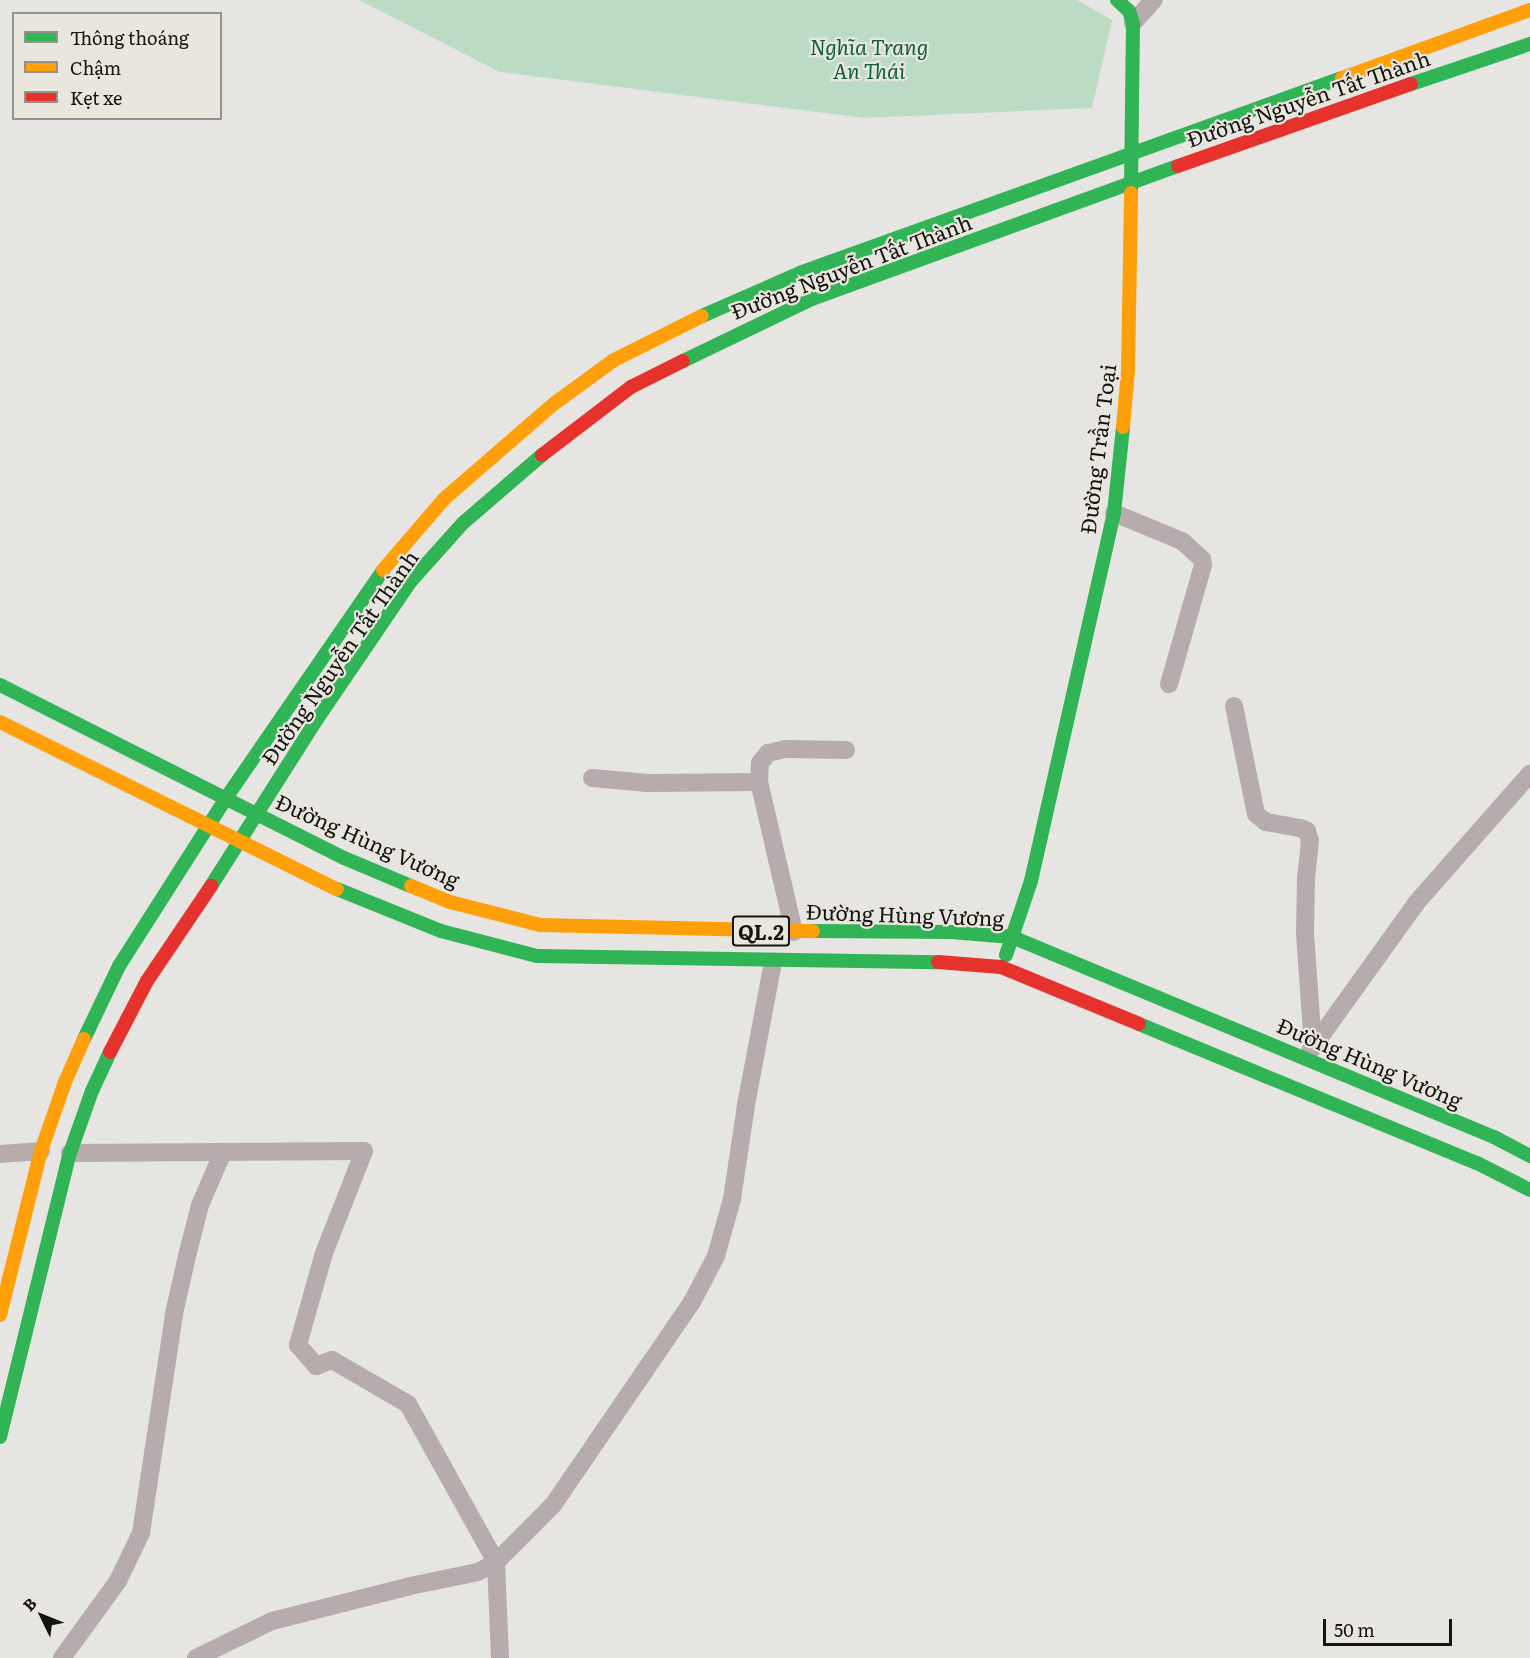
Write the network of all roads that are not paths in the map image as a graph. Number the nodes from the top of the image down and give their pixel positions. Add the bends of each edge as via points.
1 (1118, 0) edge
2 (1154, 0) edge
3 (1530, 10) edge
4 (1133, 24) junction
5 (1530, 44) edge
6 (1130, 153) junction
7 (1130, 184) junction
8 (961, 214) junction
9 (971, 242) junction
10 (1114, 513) junction
11 (1169, 684) dead end
12 (0, 685) edge
13 (1234, 706) dead end
14 (0, 722) edge
15 (846, 750) dead end
16 (1530, 774) edge
17 (592, 778) dead end
18 (759, 782) junction
19 (1523, 792) edge
20 (226, 798) junction
21 (258, 814) junction
22 (208, 826) junction
23 (241, 842) junction
24 (794, 932) junction
25 (1012, 938) junction
26 (773, 962) junction
27 (1002, 966) junction
28 (1309, 1052) junction
29 (72, 1145) junction
30 (41, 1151) junction
31 (223, 1152) junction
32 (0, 1154) edge
33 (1530, 1156) edge
34 (1530, 1190) edge
35 (0, 1315) edge
36 (8, 1334) dead end
37 (24, 1338) junction
38 (0, 1437) edge
39 (496, 1562) junction
40 (62, 1658) edge
41 (196, 1658) edge
42 (500, 1658) edge

1 - 4 main road via 1129,11
2 - 4 street
3 - 6 main road, Đường Nguyễn Tất Thành
4 - 6 main road, Đường Trần Toại
5 - 7 main road, Đường Nguyễn Tất Thành
6 - 7 main road, Đường Trần Toại
6 - 8 main road, Đường Nguyễn Tất Thành
7 - 9 main road, Đường Nguyễn Tất Thành
7 - 10 main road, Đường Trần Toại via 1128,371
8 - 9 main road
8 - 20 main road, Đường Nguyễn Tất Thành via 745,295 615,360 555,403 444,499 392,557
9 - 21 main road, Đường Nguyễn Tất Thành via 812,299 749,327 631,387 556,442 463,523 411,581
10 - 11 street via 1182,541 1202,559
10 - 25 main road, Đường Trần Toại via 1031,881
12 - 20 main road, Đường Hùng Vương / QL.2
13 - 28 street via 1256,814 1266,822 1306,831 1310,841 1305,933
14 - 22 main road, QL.2
15 - 18 street via 786,749 768,753 760,763
16 - 19 street
17 - 18 street via 648,783
18 - 24 street
19 - 28 street via 1417,902
20 - 21 main road, Đường Hùng Vương / QL.2
20 - 22 main road, Đường Nguyễn Tất Thành
21 - 23 main road, Đường Nguyễn Tất Thành
21 - 24 main road, Đường Hùng Vương / QL.2 via 344,858 450,902 540,925
22 - 23 main road, QL.2
22 - 30 main road, Đường Nguyễn Tất Thành via 98,1006
23 - 26 main road, QL.2 via 327,885 434,928 537,956
23 - 29 main road, Đường Nguyễn Tất Thành via 147,981 121,1027
24 - 25 main road, Đường Hùng Vương / QL.2 via 951,932
25 - 27 main road, Đường Trần Toại
25 - 28 main road, Đường Hùng Vương / QL.2
26 - 27 main road, QL.2 via 946,962
26 - 39 street via 732,1199 716,1256 692,1302 553,1505
27 - 34 main road, QL.2 via 1477,1163
28 - 33 main road, Đường Hùng Vương / QL.2
29 - 31 street
29 - 37 main road, Đường Nguyễn Tất Thành
30 - 32 street
30 - 35 main road, Đường Nguyễn Tất Thành
31 - 39 street via 364,1151 324,1253 298,1345 316,1366 332,1360 408,1404
31 - 40 street via 200,1205 187,1256 141,1533 118,1581
36 - 37 main road
37 - 38 main road, Đường Nguyễn Tất Thành
39 - 41 street via 469,1574 272,1621
39 - 42 street

